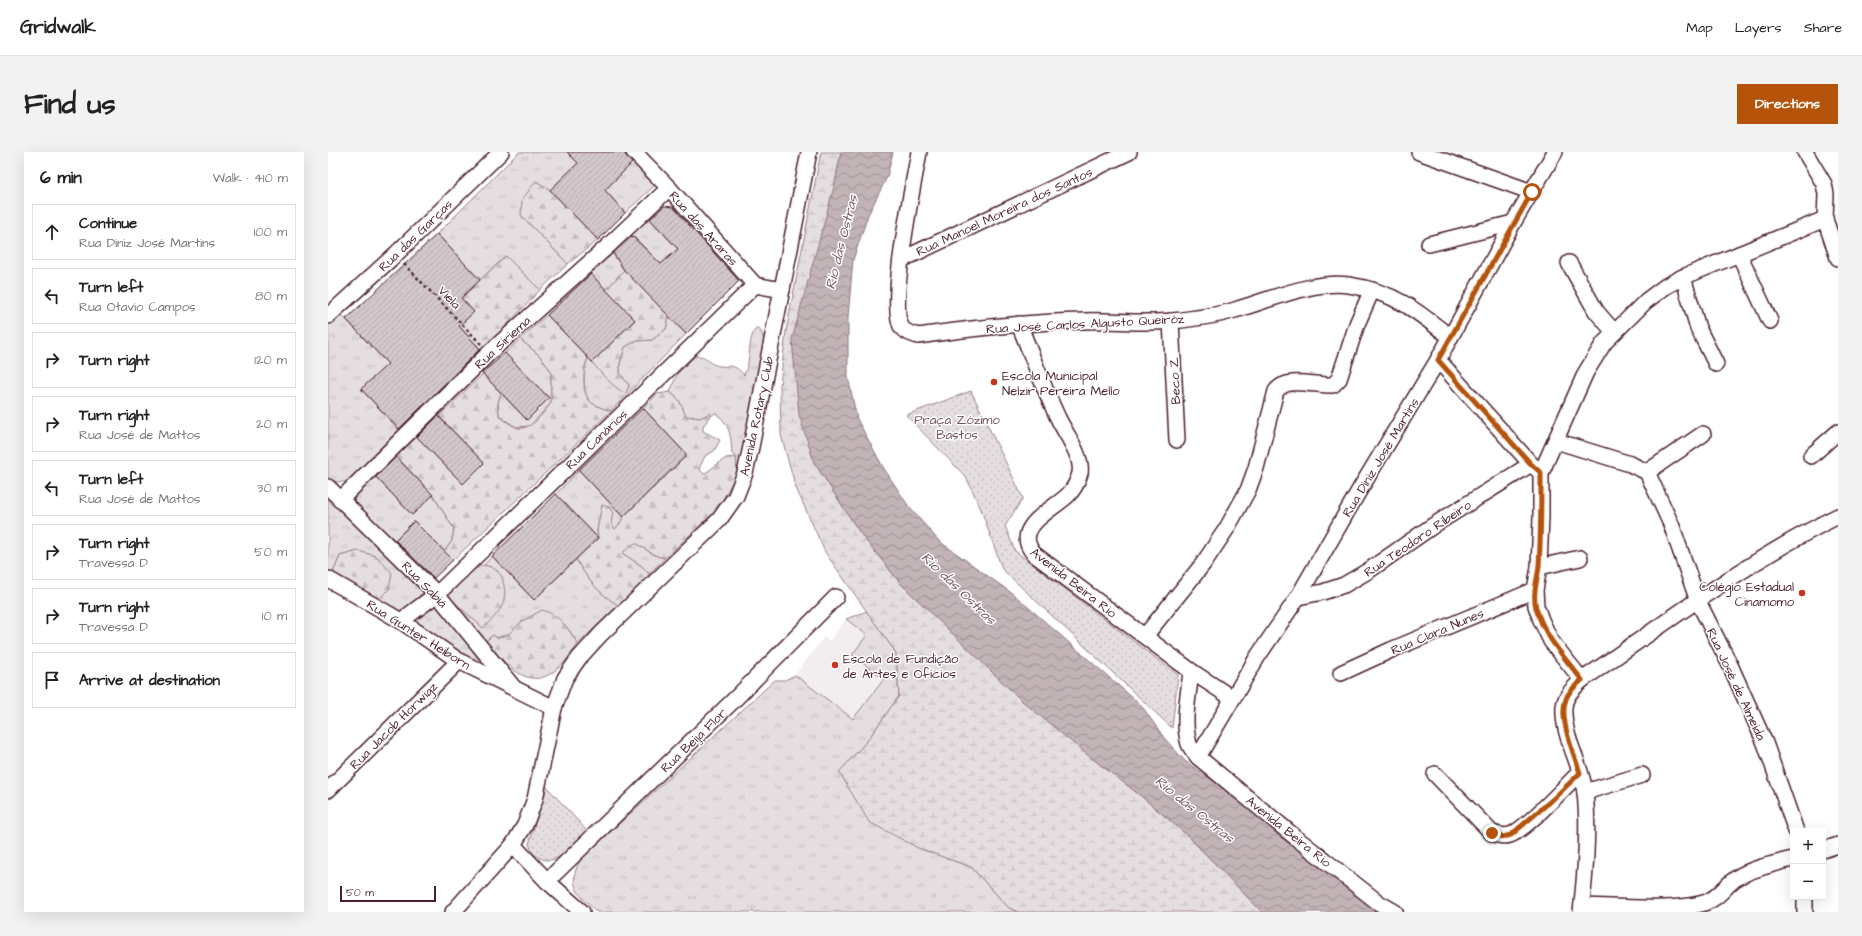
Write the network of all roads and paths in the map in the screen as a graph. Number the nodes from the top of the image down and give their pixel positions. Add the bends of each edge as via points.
1 (501, 152) edge
2 (634, 152) edge
3 (809, 152) edge
4 (919, 152) edge
5 (1129, 152) edge
6 (1418, 152) edge
7 (1555, 152) edge
8 (1805, 152) edge
9 (669, 188) junction
10 (1532, 192) junction
11 (1825, 219) junction
12 (1513, 223) junction
13 (1430, 244) dead end
14 (396, 254) junction
15 (1739, 254) junction
16 (1838, 258) edge
17 (901, 260) junction
18 (1568, 263) dead end
19 (1683, 277) junction
20 (755, 285) junction
21 (782, 290) junction
22 (1372, 290) junction
23 (328, 316) edge
24 (1171, 321) junction
25 (1770, 322) dead end
26 (1019, 324) junction
27 (1614, 332) junction
28 (1450, 337) junction
29 (489, 353) junction
30 (1438, 360) junction
31 (1716, 364) dead end
32 (1838, 432) edge
33 (1703, 434) dead end
34 (1177, 440) dead end
35 (1556, 441) junction
36 (1811, 456) dead end
37 (1536, 468) junction
38 (1647, 472) junction
39 (328, 487) edge
40 (340, 500) junction
41 (1838, 516) edge
42 (1580, 558) dead end
43 (1539, 567) junction
44 (328, 579) edge
45 (1535, 590) junction
46 (437, 594) junction
47 (836, 597) dead end
48 (1298, 597) junction
49 (1698, 601) junction
50 (401, 621) junction
51 (1145, 636) junction
52 (458, 661) junction
53 (1191, 671) junction
54 (1341, 673) dead end
55 (1582, 680) junction
56 (514, 688) junction
57 (1232, 698) junction
58 (554, 708) junction
59 (1198, 757) junction
60 (1580, 773) junction
61 (1435, 774) dead end
62 (1642, 775) dead end
63 (328, 790) edge
64 (1585, 792) junction
65 (1795, 828) edge
66 (513, 845) junction
67 (1838, 845) edge
68 (1826, 849) edge
69 (1790, 860) edge
70 (547, 881) junction
71 (1805, 900) edge
72 (1581, 909) edge
73 (453, 912) edge
74 (582, 912) edge
75 (1395, 912) edge
76 (1805, 912) edge

1 - 14 street, Rua das Garças
2 - 9 street, Rua das Araras
3 - 21 street, Avenida Rotary Club
4 - 17 street
5 - 17 street, Rua Manoel Moreira dos Santos
6 - 10 street
7 - 10 street, Rua Diniz José Martins
8 - 11 street via 1824,184
9 - 20 street, Rua das Araras
9 - 29 street, Rua Siriema
10 - 12 street, Rua Diniz José Martins
11 - 15 street
11 - 16 street
12 - 13 street
12 - 28 street, Rua Diniz José Martins
14 - 23 street, Rua das Garças
14 - 29 path, Viela
15 - 19 street
15 - 25 street
17 - 26 street, Rua José Carlos Algusto Queiróz via 898,289 899,321 908,333 918,336
18 - 27 street via 1596,311
19 - 27 street via 1651,297
19 - 31 street via 1698,328
20 - 21 street
20 - 46 street, Rua Canários
21 - 58 street, Avenida Rotary Club via 745,473 736,496 719,520 579,658 565,678
22 - 24 street, Rua José Carlos Algusto Queiróz via 1349,285 1326,285 1304,289 1232,311
22 - 28 street, Rua José Carlos Algusto Queiróz via 1410,306
22 - 51 street via 1357,324 1339,379 1333,385 1288,383 1276,391 1248,490 1203,564
24 - 26 street, Rua José Carlos Algusto Queiróz via 1086,320
24 - 34 street, Beco Z
26 - 51 street, Avenida Beira Rio via 1059,420 1072,444 1080,471 1077,482 1068,495 1033,524 1027,538 1027,546 1034,554
27 - 35 street via 1604,342 1586,372
28 - 30 street, Rua Diniz José Martins
29 - 40 street, Rua Siriema
30 - 37 street
30 - 48 street, Rua Diniz José Martins
32 - 36 street
33 - 38 street
35 - 37 street
35 - 38 street via 1630,464
37 - 43 street via 1541,517
37 - 48 street, Rua Teodoro Ribeiro via 1434,525 1344,585
38 - 49 street, Rua José de Almeida via 1671,524
39 - 40 street, Rua Sabiá
40 - 46 street, Rua Sabiá
41 - 49 street via 1748,567
42 - 43 street
43 - 45 street
44 - 50 street, Rua Gunter Heiborn
45 - 54 street, Rua Clara Nunes
45 - 55 street via 1536,606 1548,634
46 - 50 street, Rua Canários
46 - 56 street, Rua Sabiá
47 - 70 street, Rua Beija Flor
48 - 57 street, Rua Diniz José Martins
49 - 55 street
49 - 65 street, Rua José de Almeida via 1765,743
50 - 52 street, Rua Gunter Heiborn
51 - 53 street, Avenida Beira Rio
52 - 56 street, Rua Gunter Heiborn
52 - 63 street, Rua Jacob Horwigz
53 - 57 street, Avenida Beira Rio
53 - 59 street, Avenida Beira Rio via 1186,716 1187,734 1190,746
55 - 60 street via 1566,699 1564,709 1566,729
56 - 58 street, Rua Gunter Heiborn
57 - 59 street, Rua Diniz José Martins
58 - 66 street, Avenida Rotary Club via 535,799 525,825
59 - 75 street, Avenida Beira Rio via 1379,903
60 - 61 street via 1528,822 1511,835 1503,837 1492,833
60 - 64 street
62 - 64 street
64 - 72 street via 1586,828
66 - 70 street
66 - 73 street, Avenida Rotary Club
67 - 68 street
69 - 72 street via 1736,878 1719,895 1704,903 1678,908
70 - 74 street
71 - 76 street

